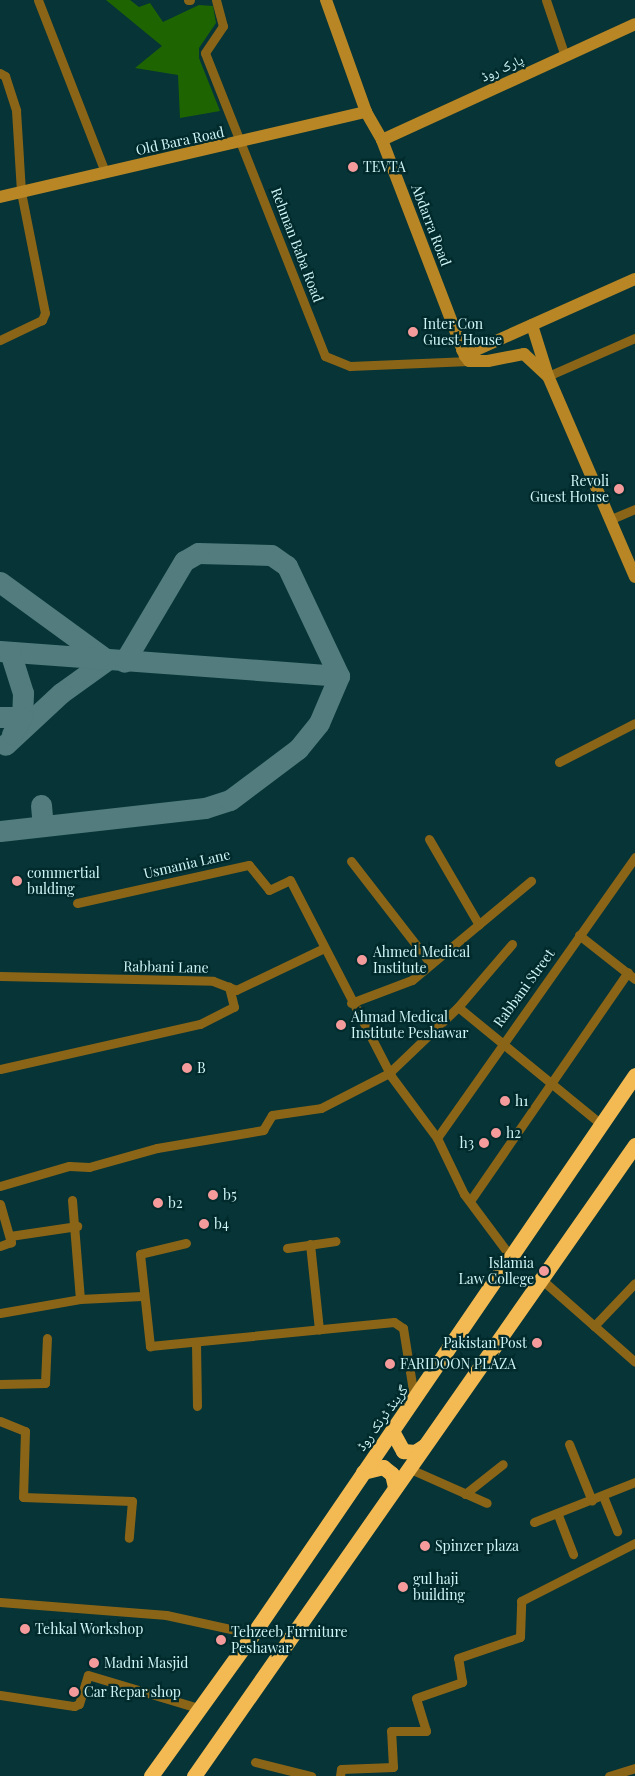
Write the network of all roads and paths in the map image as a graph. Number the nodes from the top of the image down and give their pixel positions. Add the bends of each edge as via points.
1 (38, 0) edge
2 (216, 0) edge
3 (326, 0) edge
4 (546, 0) edge
5 (635, 24) edge
6 (565, 56) junction
7 (0, 73) edge
8 (366, 112) junction
9 (382, 140) junction
10 (242, 143) junction
11 (105, 172) junction
12 (21, 192) junction
13 (0, 197) edge
14 (635, 278) edge
15 (532, 325) junction
16 (520, 331) junction
17 (536, 338) junction
18 (635, 338) edge
19 (0, 340) edge
20 (524, 354) junction
21 (466, 356) junction
22 (548, 376) junction
23 (635, 509) edge
24 (609, 520) junction
25 (635, 577) edge
26 (635, 723) edge
27 (559, 762) dead end
28 (429, 840) dead end
29 (635, 857) edge
30 (351, 861) dead end
31 (531, 881) dead end
32 (77, 903) dead end
33 (479, 924) junction
34 (579, 935) junction
35 (512, 944) dead end
36 (322, 949) junction
37 (431, 964) junction
38 (628, 972) junction
39 (0, 976) edge
40 (635, 979) edge
41 (229, 987) junction
42 (351, 1003) junction
43 (458, 1007) junction
44 (501, 1044) junction
45 (0, 1069) edge
46 (388, 1073) junction
47 (635, 1076) edge
48 (550, 1085) junction
49 (601, 1124) junction
50 (438, 1138) junction
51 (635, 1145) edge
52 (0, 1186) edge
53 (72, 1200) dead end
54 (470, 1201) junction
55 (0, 1204) edge
56 (77, 1226) junction
57 (10, 1236) junction
58 (336, 1241) dead end
59 (186, 1243) dead end
60 (310, 1244) junction
61 (0, 1246) edge
62 (287, 1248) dead end
63 (511, 1257) junction
64 (542, 1280) junction
65 (635, 1283) edge
66 (142, 1296) junction
67 (80, 1299) junction
68 (0, 1313) edge
69 (594, 1326) junction
70 (319, 1330) junction
71 (47, 1338) dead end
72 (196, 1343) junction
73 (635, 1362) edge
74 (0, 1384) edge
75 (415, 1400) junction
76 (197, 1406) dead end
77 (0, 1421) edge
78 (392, 1431) junction
79 (569, 1444) dead end
80 (424, 1446) junction
81 (503, 1464) dead end
82 (408, 1468) junction
83 (363, 1472) junction
84 (635, 1482) edge
85 (395, 1487) junction
86 (465, 1494) junction
87 (604, 1496) junction
88 (592, 1500) junction
89 (487, 1503) dead end
90 (558, 1514) junction
91 (534, 1522) dead end
92 (618, 1531) dead end
93 (128, 1538) dead end
94 (635, 1543) edge
95 (573, 1554) dead end
96 (0, 1602) edge
97 (253, 1634) junction
98 (0, 1695) edge
99 (201, 1709) junction
100 (255, 1762) dead end
101 (635, 1768) edge
102 (151, 1776) edge
103 (194, 1776) edge
104 (311, 1776) edge
105 (340, 1776) edge
106 (609, 1776) edge

1 - 11 street
2 - 10 street, Rehman Baba Road via 223,26 205,53
3 - 8 street, Abdarra Road
4 - 6 street
5 - 6 street, پارک روڈ
6 - 9 street, پارک روڈ
7 - 12 street via 6,76 16,110
8 - 9 street, Abdarra Road
8 - 10 street, Old Bara Road
9 - 21 street, Abdarra Road
10 - 11 street, Old Bara Road
10 - 21 street, Rehman Baba Road via 325,356 350,366
11 - 12 street, Old Bara Road
12 - 13 street, Old Bara Road
12 - 19 street via 45,313 42,320
14 - 15 street
15 - 16 street
15 - 17 street
16 - 20 street
16 - 21 street
17 - 20 street
17 - 22 street
18 - 22 street
20 - 21 street
20 - 22 street
22 - 24 street
23 - 24 street
24 - 25 street
26 - 27 street
28 - 33 street
29 - 34 street, Rabbani Street
30 - 37 street
31 - 33 street
32 - 36 street, Usmania Lane via 249,865 269,890 290,880
33 - 37 street
34 - 38 street
34 - 44 street, Rabbani Street
35 - 43 street
36 - 41 street, Rabbani Lane via 236,990
36 - 42 street
37 - 42 street via 400,986
38 - 40 street
38 - 48 street
39 - 41 street, Rabbani Lane via 213,981
41 - 45 street via 234,1007 200,1024
42 - 46 street
43 - 44 street
43 - 46 street
44 - 48 street
44 - 50 street, Rabbani Street
46 - 50 street
46 - 52 street via 321,1108 272,1115 262,1130 157,1148 90,1167 69,1166
47 - 49 highway, گرینڈ ٹرنک روڈ
48 - 49 street
48 - 54 street
49 - 63 highway, گرینڈ ٹرنک روڈ
50 - 54 street
51 - 64 highway
53 - 56 street
54 - 63 street
55 - 57 street
56 - 57 street
56 - 67 street
57 - 61 street via 11,1242
58 - 60 street
59 - 66 street via 140,1253
60 - 62 street
60 - 70 street
63 - 75 highway, گرینڈ ٹرنک روڈ
64 - 69 street
64 - 80 highway
65 - 69 street
66 - 67 street
66 - 72 street via 150,1346
67 - 68 street
69 - 73 street
70 - 72 street
70 - 75 street via 400,1323
71 - 74 street via 45,1383
72 - 76 street
75 - 78 highway, گرینڈ ٹرنک روڈ
77 - 93 street via 25,1431 23,1498 132,1501
78 - 80 highway via 403,1451 415,1452
78 - 83 highway, گرینڈ ٹرنک روڈ
79 - 88 street
80 - 82 highway
81 - 86 street
82 - 85 highway
82 - 86 street
83 - 85 highway via 383,1467 392,1474
83 - 97 highway, گرینڈ ٹرنک روڈ
84 - 87 street
85 - 103 highway
86 - 89 street
87 - 88 street
87 - 92 street
88 - 90 street
90 - 91 street
90 - 95 street
94 - 105 street via 522,1601 520,1637 458,1658 462,1682 416,1698 426,1731 391,1731 393,1767 341,1769
96 - 97 street via 166,1615
97 - 99 highway, گرینڈ ٹرنک روڈ
98 - 99 street via 74,1706 79,1704 88,1675
99 - 102 highway, گرینڈ ٹرنک روڈ
100 - 104 street
101 - 106 street

